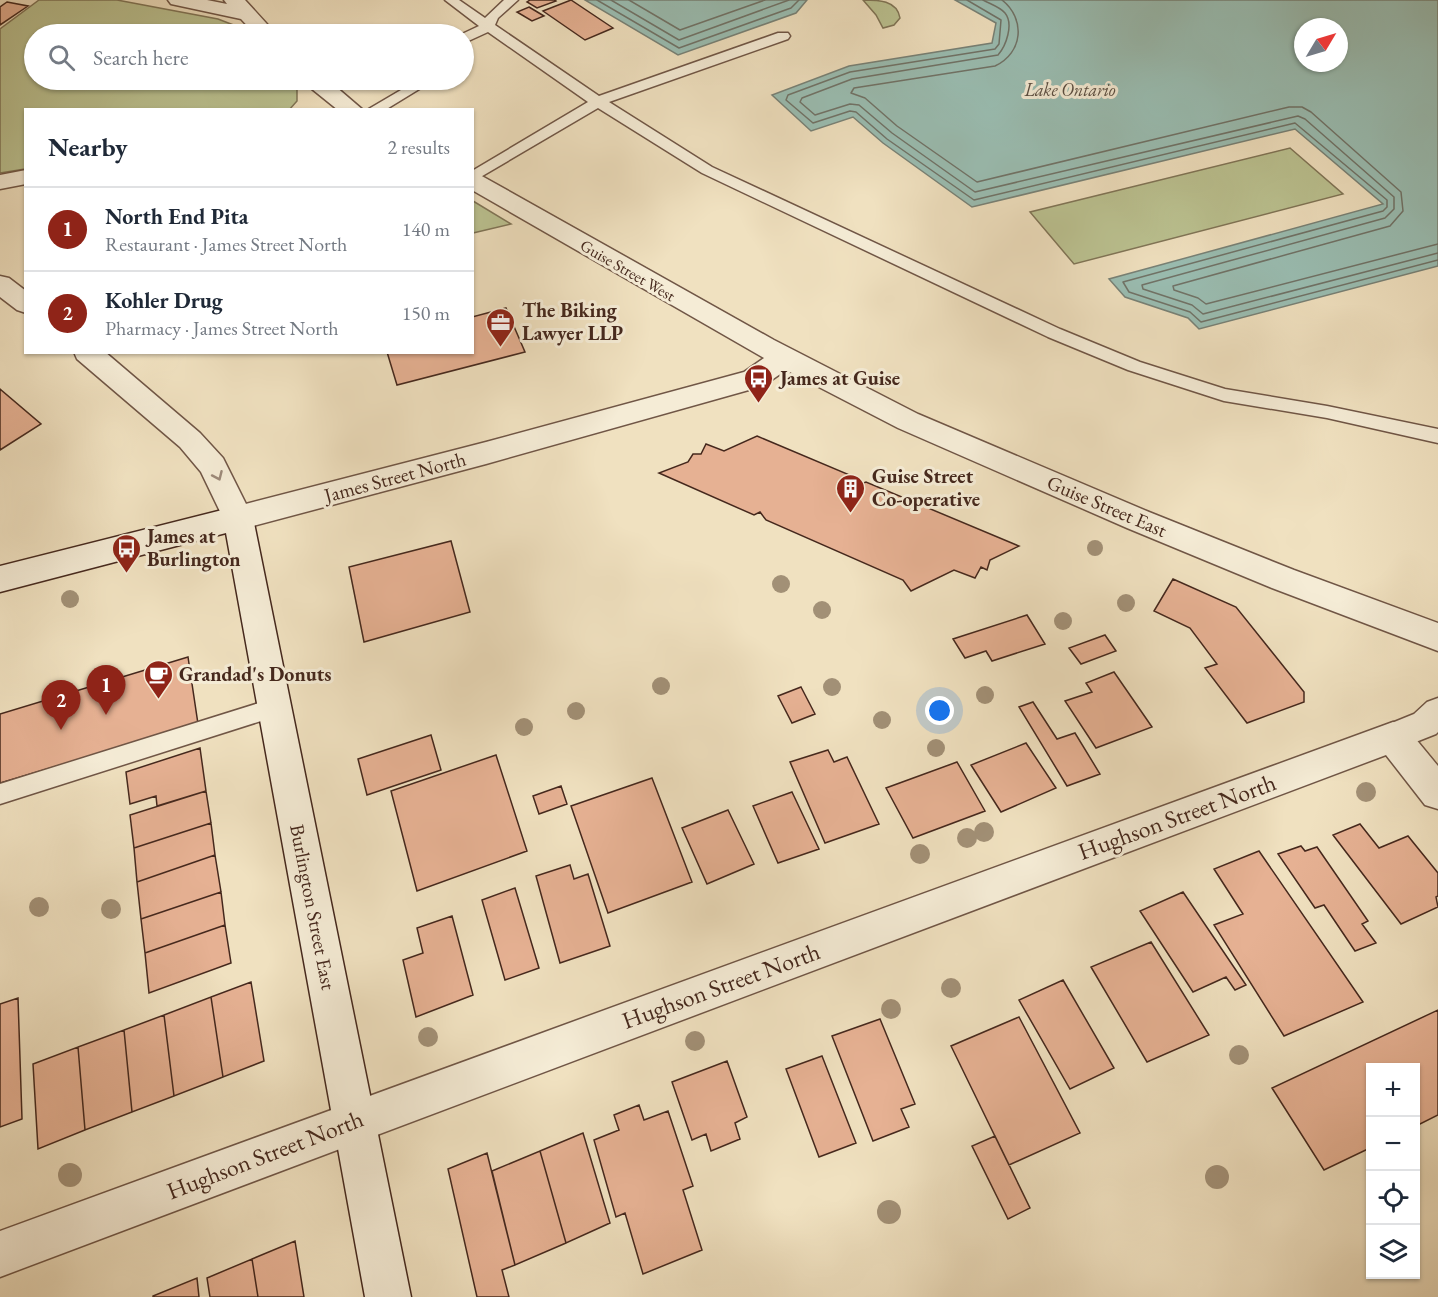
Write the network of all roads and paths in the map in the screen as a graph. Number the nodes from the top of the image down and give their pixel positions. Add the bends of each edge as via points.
1 (178, 0) edge
2 (451, 0) edge
3 (512, 0) edge
4 (240, 7) edge
5 (256, 24) edge
6 (488, 26) junction
7 (474, 34) edge
8 (783, 36) dead end
9 (326, 90) edge
10 (409, 90) edge
11 (597, 102) junction
12 (345, 108) edge
13 (378, 108) edge
14 (24, 177) edge
15 (474, 178) edge
16 (474, 180) edge
17 (0, 182) edge
18 (0, 284) edge
19 (24, 302) edge
20 (89, 354) edge
21 (784, 358) junction
22 (1438, 436) edge
23 (238, 518) junction
24 (0, 579) edge
25 (1438, 637) edge
26 (275, 707) junction
27 (1438, 712) edge
28 (1393, 737) junction
29 (1438, 793) edge
30 (0, 794) edge
31 (354, 1122) junction
32 (0, 1254) edge
33 (388, 1297) edge

1 - 4 street
2 - 6 lane
3 - 6 lane via 493,16
4 - 5 street
6 - 7 lane
6 - 11 lane
8 - 11 lane
9 - 12 street
10 - 13 lane
11 - 15 lane
11 - 22 lane via 707,170 1054,333 1134,366 1224,395
14 - 17 street
16 - 21 street, Guise Street West
18 - 19 street
20 -> 23 street, Burlington Street East via 190,440 213,466
21 - 23 street, James Street North via 753,379
21 - 25 street, Guise Street East via 908,421 1138,520
23 - 24 street, James Street North
23 - 26 street, Burlington Street East
26 - 30 lane
26 - 31 street, Burlington Street East
27 - 28 street, Hughson Street North via 1425,724
28 - 29 street
28 - 31 street, Hughson Street North
31 - 32 street, Hughson Street North
31 - 33 street, Burlington Street East

